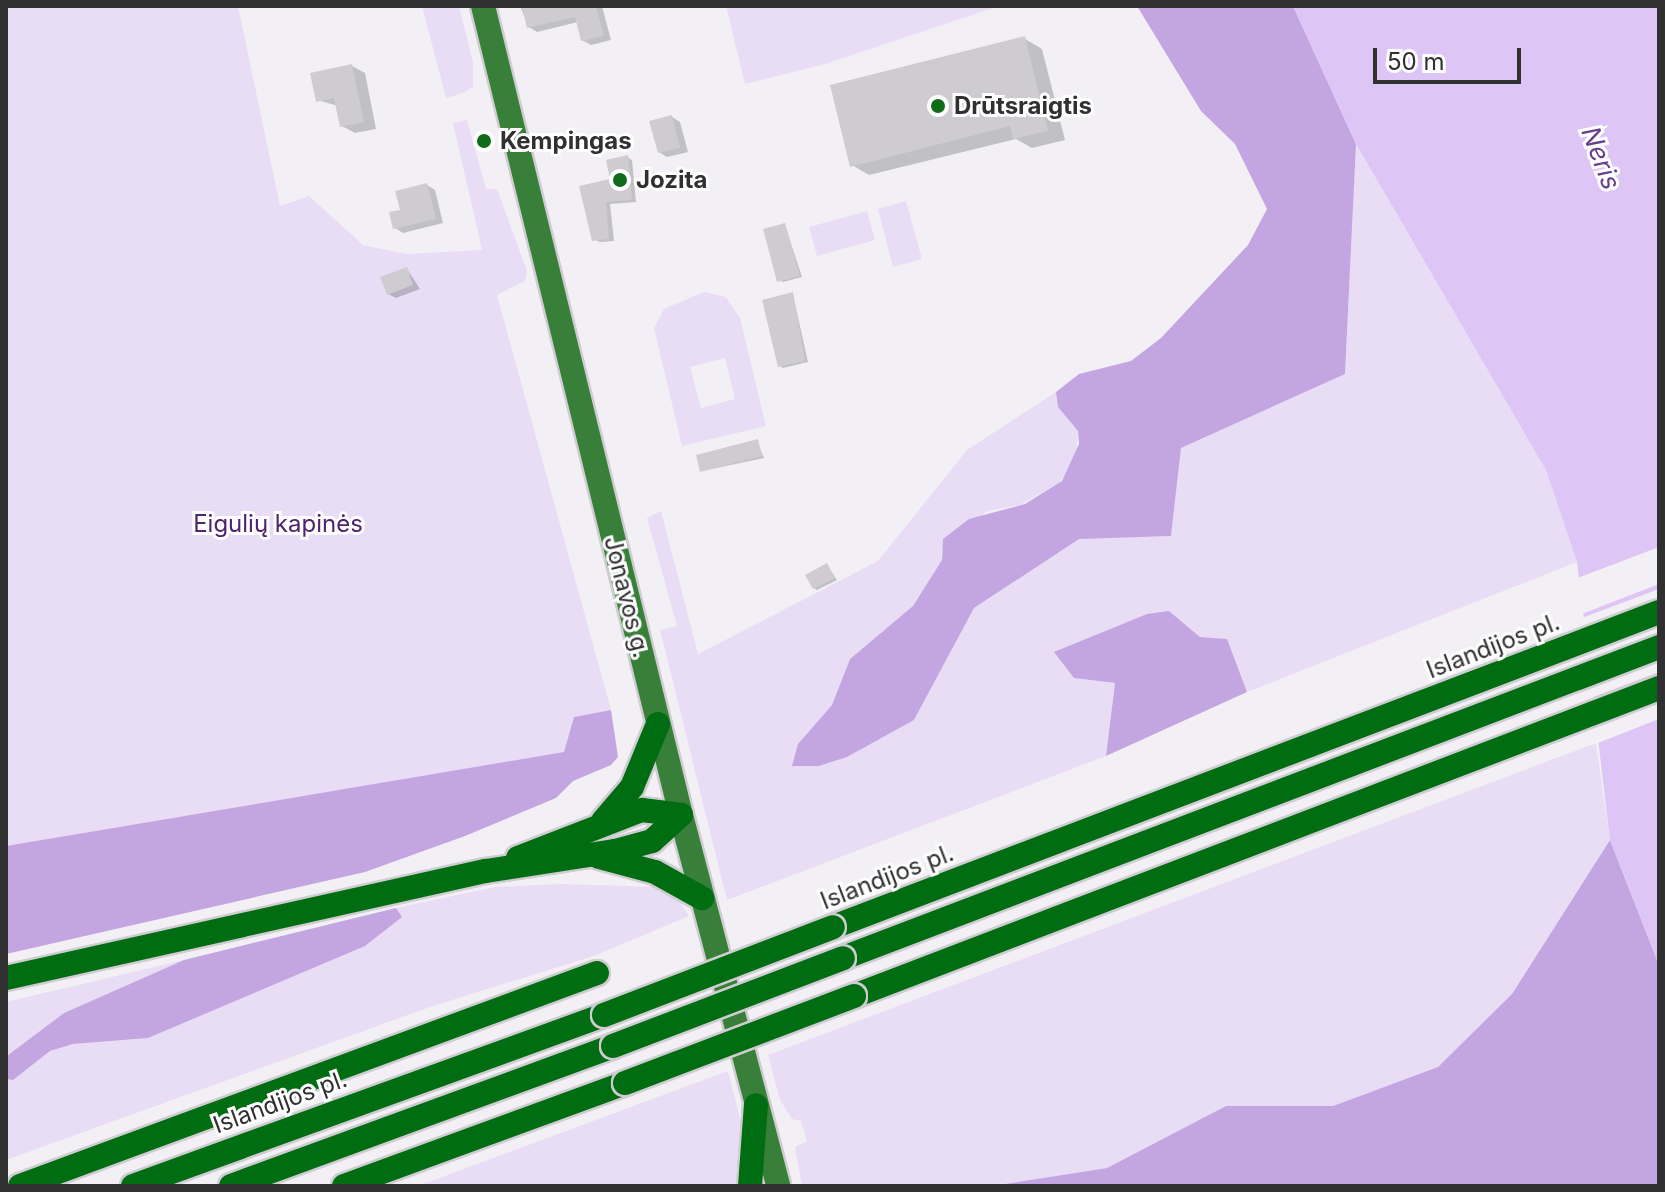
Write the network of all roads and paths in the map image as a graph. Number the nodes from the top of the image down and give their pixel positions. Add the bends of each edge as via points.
1 (483, 6) edge
2 (1659, 612) edge
3 (1659, 647) edge
4 (1659, 688) edge
5 (658, 724) junction
6 (681, 815) junction
7 (603, 821) junction
8 (593, 856) junction
9 (486, 871) junction
10 (702, 898) junction
11 (597, 973) dead end
12 (6, 978) edge
13 (756, 1105) junction
14 (52, 1174) junction
15 (6, 1179) edge
16 (20, 1186) edge
17 (133, 1186) edge
18 (231, 1186) edge
19 (344, 1186) edge
20 (750, 1186) edge
21 (778, 1186) edge

1 - 5 main road, Jonavos g.
2 - 17 highway, Islandijos pl., bridge via 604,1015
3 - 18 highway, bridge
4 - 19 highway, bridge
5 - 6 main road, Jonavos g.
5 - 7 highway via 632,787
6 - 7 highway via 642,810
6 - 8 highway via 652,841
6 - 10 main road, Jonavos g.
7 - 9 highway
8 - 9 highway
8 - 10 highway via 655,872
9 - 12 highway
10 - 13 main road, Jonavos g.
11 - 14 highway
13 - 20 highway
13 - 21 main road, Jonavos g.
14 - 15 highway
14 - 16 highway

